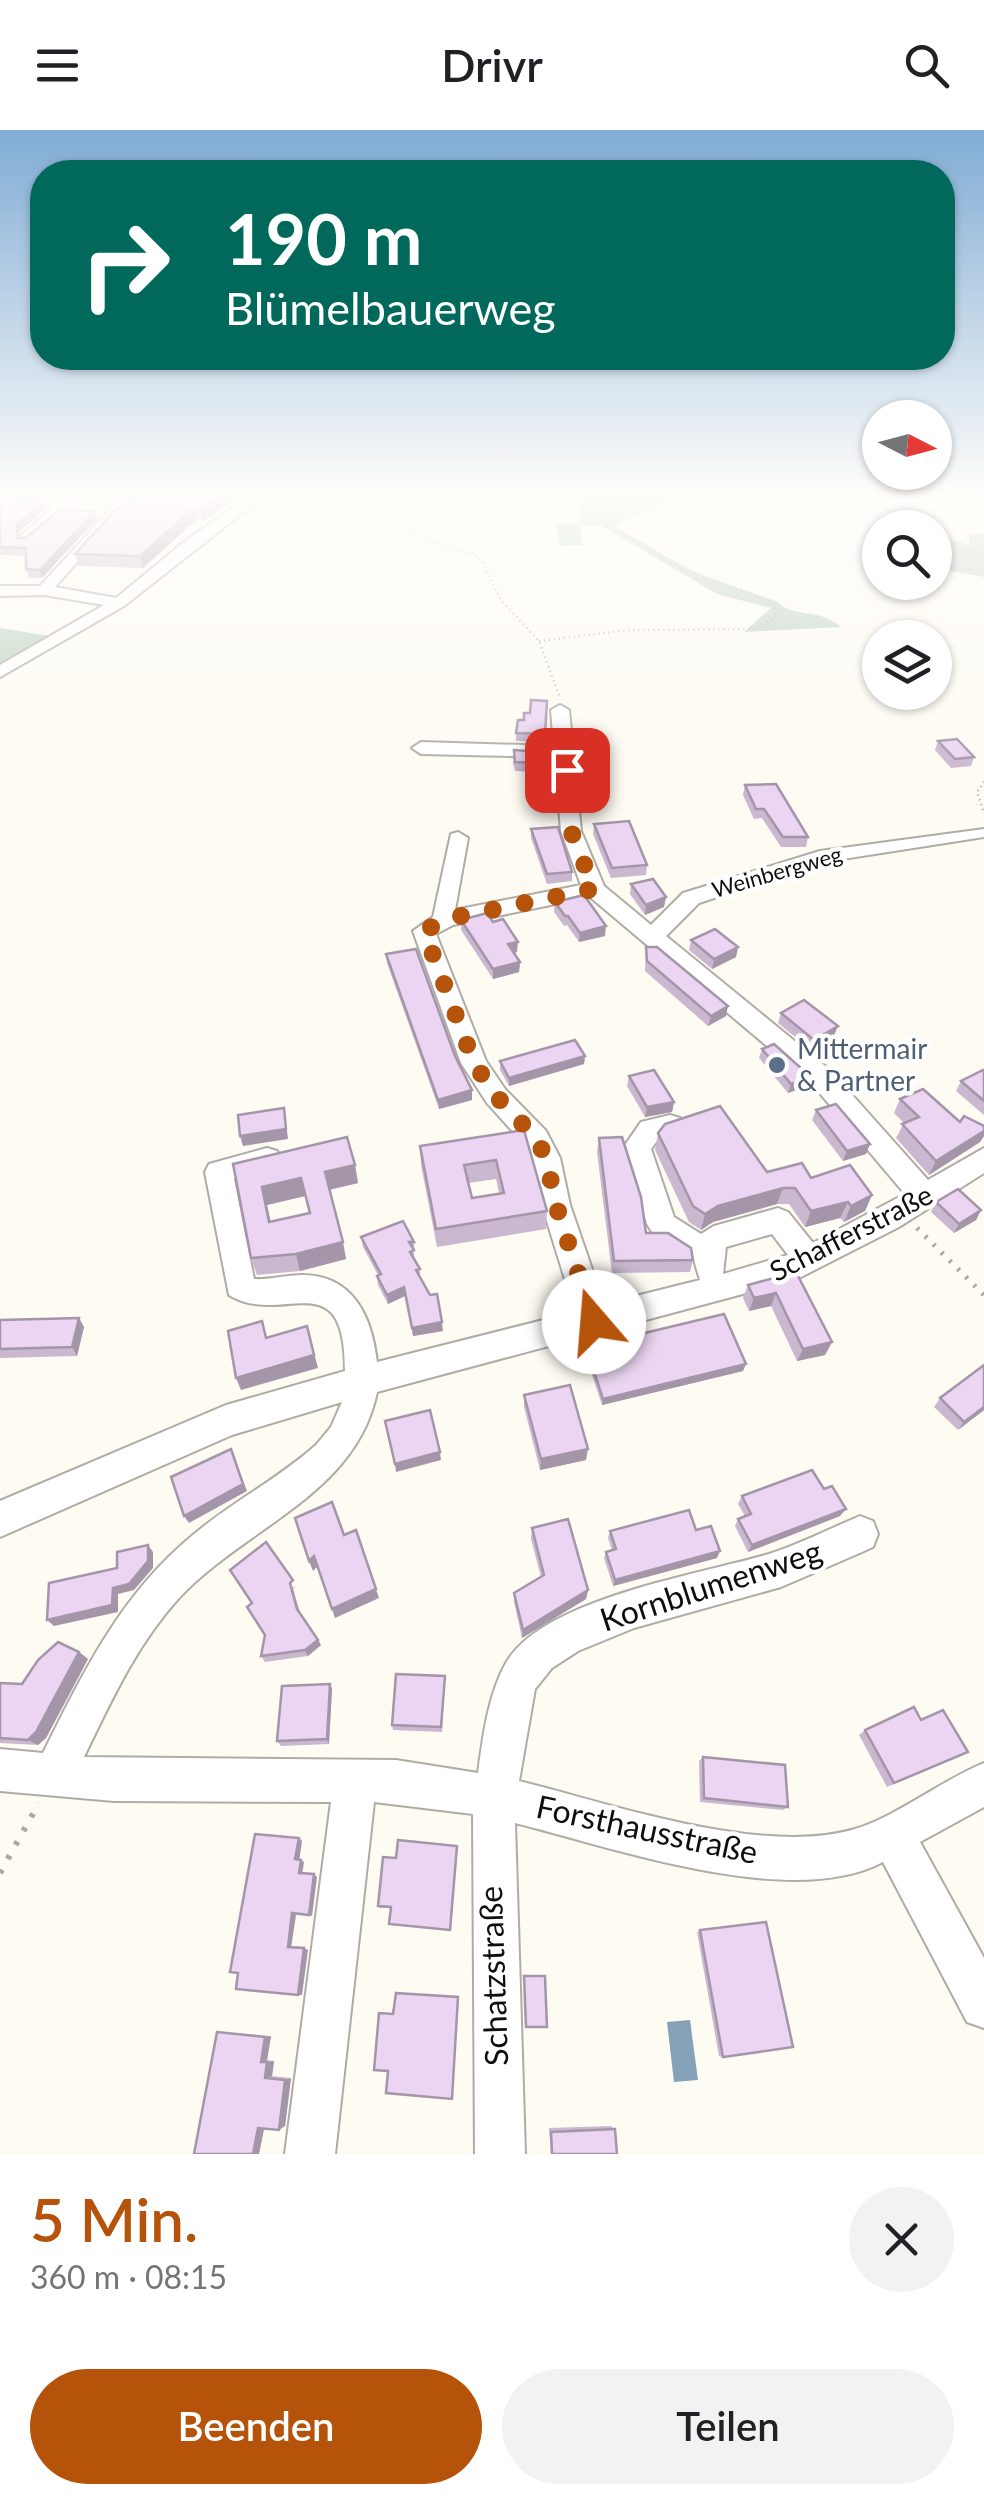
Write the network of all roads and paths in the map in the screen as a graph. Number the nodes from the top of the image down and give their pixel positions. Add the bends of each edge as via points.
1 (34, 590) edge
2 (47, 590) edge
3 (134, 590) edge
4 (496, 590) edge
5 (738, 590) edge
6 (0, 592) edge
7 (120, 602) junction
8 (539, 641) junction
9 (0, 672) edge
10 (560, 710) joint
11 (421, 748) dead end
12 (563, 752) junction
13 (984, 782) edge
14 (980, 823) edge
15 (458, 838) dead end
16 (594, 889) junction
17 (446, 919) junction
18 (653, 936) junction
19 (670, 1125) edge
20 (267, 1159) edge
21 (984, 1159) edge
22 (912, 1204) junction
23 (709, 1254) junction
24 (808, 1259) junction
25 (712, 1292) junction
26 (984, 1296) edge
27 (594, 1322) junction
28 (362, 1380) junction
29 (0, 1518) edge
30 (860, 1534) dead end
31 (0, 1770) edge
32 (54, 1775) junction
33 (354, 1780) junction
34 (984, 1784) edge
35 (496, 1797) junction
36 (893, 1836) junction
37 (0, 1873) edge
38 (984, 2005) edge
39 (310, 2154) edge
40 (500, 2154) edge

1 - 6 street
2 - 7 street
3 - 7 street
4 - 8 path
5 - 8 path via 774,604 777,617 754,629 628,630
7 - 9 street
8 - 10 path
10 - 12 street
11 - 12 street
12 - 16 street via 571,831
13 - 14 path via 978,792
14 - 18 street, Weinbergweg via 827,855 691,898
15 - 17 street
16 - 17 street
16 - 18 street
17 - 27 street via 424,931 431,954 474,1063 546,1158
18 - 22 street via 822,1078
19 - 23 street via 652,1129 638,1148 662,1224
20 - 28 street via 219,1172 240,1286 253,1293 310,1286 340,1302 356,1329
21 - 22 street, Schafferstraße
22 - 24 street, Schafferstraße
22 - 26 path
23 - 24 street via 714,1238 778,1220
23 - 25 street
24 - 25 street, Schafferstraße
25 - 27 street, Schafferstraße
27 - 28 street, Schafferstraße
28 - 29 street, Schafferstraße via 226,1422
28 - 32 street via 352,1425 331,1457 220,1537 145,1610
30 - 35 street, Kornblumenweg via 767,1573 598,1620 537,1656 514,1693
31 - 32 street, Forsthausstraße
32 - 33 street, Forsthausstraße
32 - 37 path
33 - 35 street, Forsthausstraße
33 - 39 street
34 - 36 street, Forsthausstraße
35 - 36 street, Forsthausstraße via 718,1852 821,1857
35 - 40 street, Schatzstraße via 491,1908
36 - 38 street

